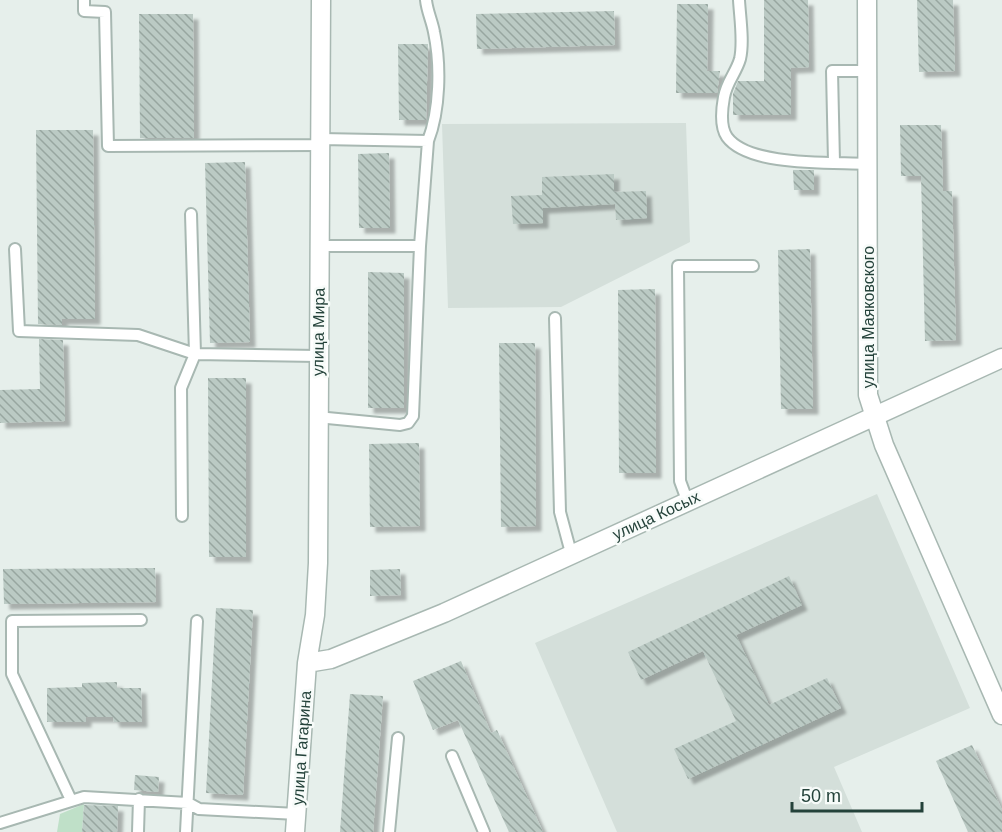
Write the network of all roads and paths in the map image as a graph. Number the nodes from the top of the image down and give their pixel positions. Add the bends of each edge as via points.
1 (84, 0) edge
2 (321, 0) edge
3 (426, 0) edge
4 (739, 0) edge
5 (867, 0) edge
6 (867, 71) junction
7 (428, 141) junction
8 (321, 142) junction
9 (834, 162) junction
10 (867, 164) junction
11 (191, 214) dead end
12 (318, 246) junction
13 (420, 246) junction
14 (15, 249) dead end
15 (753, 266) dead end
16 (555, 318) dead end
17 (195, 354) junction
18 (318, 356) junction
19 (1002, 358) edge
20 (874, 416) junction
21 (317, 417) junction
22 (687, 500) junction
23 (182, 516) dead end
24 (571, 553) junction
25 (141, 620) dead end
26 (197, 621) dead end
27 (307, 663) junction
28 (1002, 715) edge
29 (398, 738) dead end
30 (452, 756) dead end
31 (139, 799) junction
32 (70, 800) junction
33 (188, 802) junction
34 (0, 823) edge
35 (296, 823) edge
36 (138, 832) edge
37 (186, 832) edge
38 (389, 832) edge
39 (484, 832) edge

1 - 8 lane via 84,11 105,12 108,147
2 - 8 street, улица Мира
3 - 7 lane via 434,31 437,69 435,123
4 - 9 lane via 741,51 727,81 723,124 726,136 737,146 760,156
5 - 6 street, улица Маяковского
6 - 9 lane via 832,71
6 - 10 street, улица Маяковского
7 - 8 lane
7 - 13 lane
8 - 12 street, улица Мира
9 - 10 lane
10 - 20 street, улица Маяковского via 868,395
11 - 17 lane
12 - 13 lane
12 - 18 street, улица Мира
13 - 21 lane via 413,416 400,425
14 - 17 lane via 19,331 138,335
15 - 22 lane via 678,266 680,482
16 - 24 lane via 560,512
17 - 18 lane
17 - 23 lane via 181,388
18 - 21 street, улица Мира
19 - 20 street, улица Косых
20 - 22 street, улица Косых
20 - 28 street, улица Маяковского
21 - 27 street, улица Мира via 318,563
22 - 24 street, улица Косых
24 - 27 street, улица Косых via 374,643 331,659
25 - 32 lane via 12,621 12,674
26 - 33 lane
27 - 35 street, улица Гагарина
29 - 38 lane
30 - 39 lane
31 - 32 lane via 84,796
31 - 33 lane
31 - 36 lane
32 - 34 lane
33 - 35 lane via 199,809
33 - 37 lane

